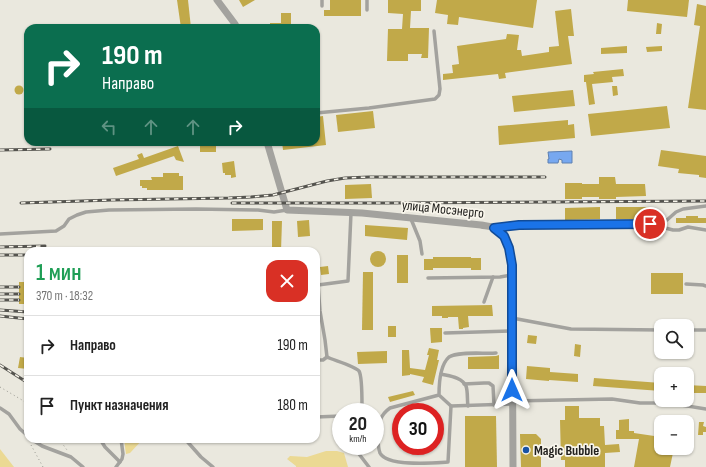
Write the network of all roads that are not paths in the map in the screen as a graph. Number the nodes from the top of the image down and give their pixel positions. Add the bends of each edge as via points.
1 (217, 0) edge
2 (322, 0) edge
3 (367, 0) edge
4 (322, 6) dead end
5 (367, 10) dead end
6 (235, 24) edge
7 (434, 31) dead end
8 (320, 113) edge
9 (268, 146) edge
10 (706, 206) edge
11 (287, 210) junction
12 (350, 212) junction
13 (411, 219) junction
14 (650, 224) junction
15 (494, 228) junction
16 (706, 230) edge
17 (0, 234) edge
18 (422, 254) dead end
19 (512, 275) junction
20 (494, 277) junction
21 (428, 278) dead end
22 (686, 284) dead end
23 (320, 285) edge
24 (706, 286) edge
25 (484, 302) dead end
26 (320, 311) edge
27 (512, 318) junction
28 (654, 330) edge
29 (694, 330) edge
30 (706, 330) edge
31 (512, 331) junction
32 (445, 333) dead end
33 (496, 353) dead end
34 (327, 357) junction
35 (320, 360) edge
36 (440, 374) junction
37 (464, 384) junction
38 (439, 395) junction
39 (362, 403) edge
40 (512, 403) junction
41 (494, 405) junction
42 (451, 406) junction
43 (468, 406) junction
44 (0, 408) edge
45 (706, 409) edge
46 (332, 416) edge
47 (320, 417) edge
48 (24, 432) edge
49 (37, 443) edge
50 (102, 443) edge
51 (122, 443) edge
52 (189, 443) edge
53 (360, 455) edge
54 (117, 465) edge
55 (83, 467) edge
56 (213, 467) edge
57 (369, 467) edge
58 (513, 467) edge

1 - 6 street
2 - 4 lane
3 - 5 lane
7 - 8 lane via 440,89 435,99
9 - 11 street
10 - 14 lane via 683,209 667,220
11 - 12 street, улица Мосэнерго
11 - 17 lane via 109,210 77,215 56,231
12 - 13 street, улица Мосэнерго
12 - 23 lane via 348,281
13 - 15 street, улица Мосэнерго
13 - 18 lane
14 - 15 lane via 519,225
14 - 16 lane via 673,230 688,227
15 - 19 street, улица Мосэнерго via 504,236 509,248
19 - 20 lane
19 - 27 street, улица Мосэнерго
20 - 21 lane
20 - 25 lane
22 - 24 lane
26 - 34 lane
27 - 28 lane via 571,329
27 - 31 street, улица Мосэнерго
29 - 30 lane
31 - 32 lane
31 - 40 street, улица Мосэнерго
33 - 36 lane via 454,355 448,358
34 - 35 lane
34 - 39 lane via 359,371
36 - 37 lane via 457,378
36 - 38 lane
37 - 41 lane via 489,383 493,386
37 - 43 lane
38 - 42 lane
38 - 42 lane via 385,411 378,426 378,443 380,454 386,460 405,464 448,462
40 - 41 lane
40 - 45 lane via 612,399 640,403 669,403
40 - 58 street, улица Мосэнерго
41 - 43 lane
42 - 43 lane
44 - 48 lane via 9,414
46 - 47 lane
49 - 55 lane via 71,457
50 - 54 lane
51 - 54 lane via 122,459
52 - 56 lane
53 - 57 lane

